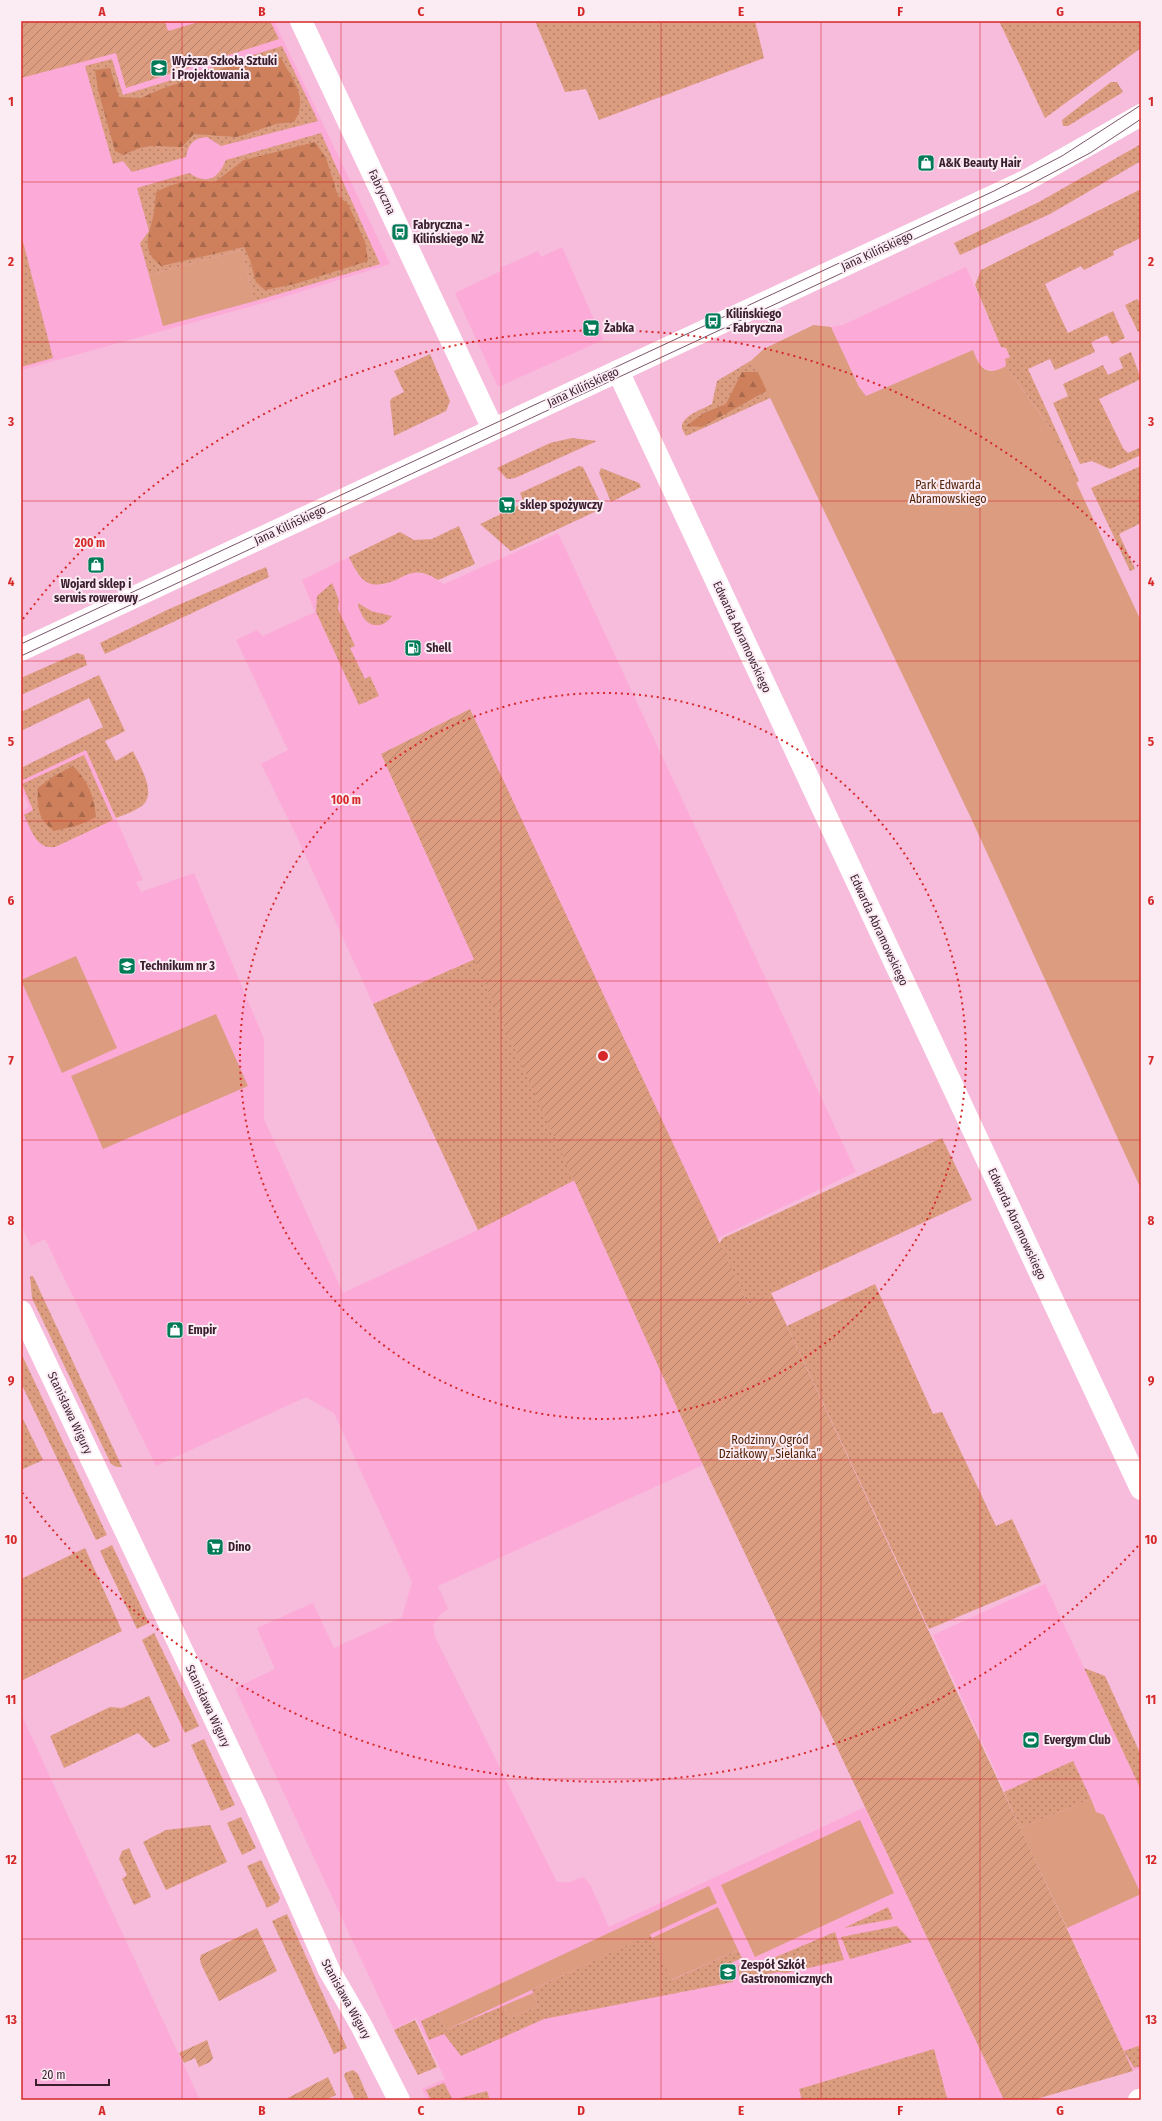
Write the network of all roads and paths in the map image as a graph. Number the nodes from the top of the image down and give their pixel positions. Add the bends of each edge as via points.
1 (301, 21) edge
2 (1141, 115) edge
3 (618, 371) junction
4 (494, 429) junction
5 (21, 650) edge
6 (21, 1311) edge
7 (1141, 1490) edge
8 (399, 2100) edge

1 - 4 street, Fabryczna
2 - 3 street, Jana Kilińskiego via 1025,181
3 - 4 street, Jana Kilińskiego
3 - 7 street, Edwarda Abramowskiego
4 - 5 street, Jana Kilińskiego
6 - 8 street, Stanisława Wigury via 255,1804 329,1970

